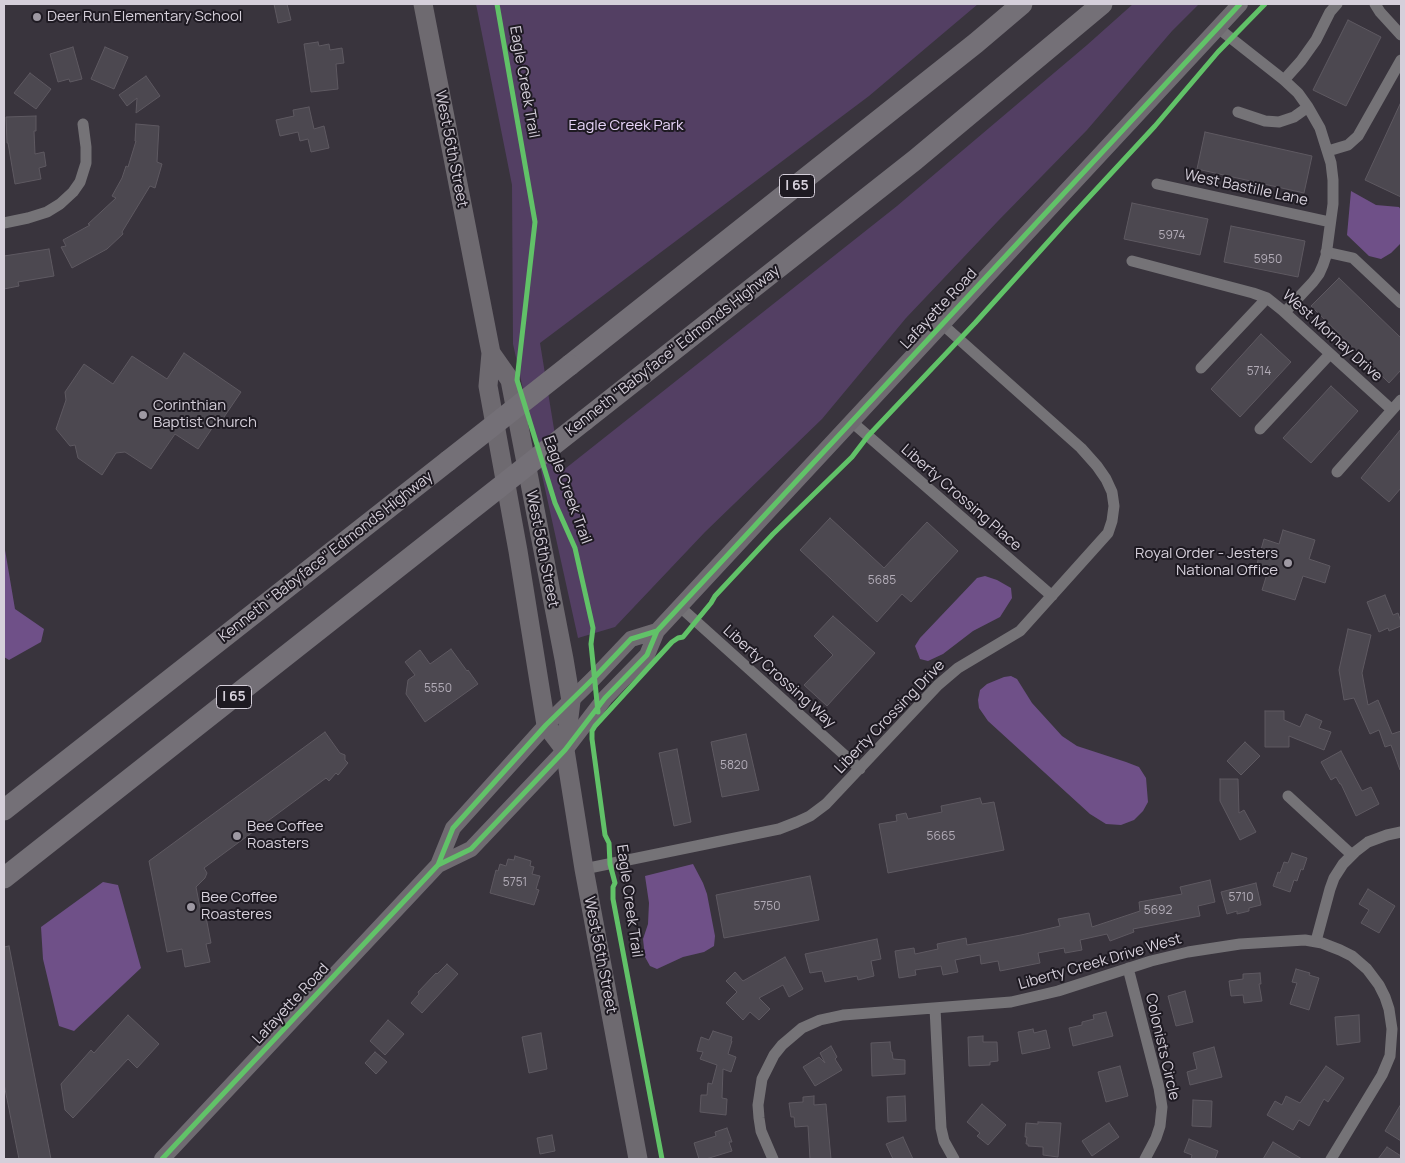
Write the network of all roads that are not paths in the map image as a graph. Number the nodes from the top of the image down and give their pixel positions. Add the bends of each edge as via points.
1 (423, 4) edge
2 (1022, 4) edge
3 (1102, 4) edge
4 (1240, 4) edge
5 (1337, 4) edge
6 (1375, 4) edge
7 (1218, 28) junction
8 (1401, 35) edge
9 (1401, 60) edge
10 (1284, 80) junction
11 (1308, 108) junction
12 (1238, 112) dead end
13 (83, 124) dead end
14 (1328, 151) junction
15 (1157, 184) dead end
16 (1330, 222) junction
17 (4, 223) edge
18 (1326, 252) junction
19 (1132, 261) dead end
20 (1266, 298) junction
21 (1401, 304) edge
22 (1285, 312) junction
23 (942, 324) junction
24 (492, 354) junction
25 (1330, 354) junction
26 (1202, 368) dead end
27 (1401, 400) edge
28 (1392, 410) junction
29 (852, 422) junction
30 (1260, 429) dead end
31 (1337, 472) dead end
32 (1052, 596) junction
33 (679, 606) junction
34 (657, 630) junction
35 (571, 701) junction
36 (546, 724) junction
37 (565, 750) junction
38 (860, 769) junction
39 (1288, 796) dead end
40 (4, 810) edge
41 (1401, 832) edge
42 (1352, 855) junction
43 (438, 865) junction
44 (584, 869) junction
45 (4, 878) edge
46 (1316, 941) junction
47 (1128, 968) junction
48 (934, 1008) junction
49 (1396, 1015) edge
50 (162, 1159) edge
51 (638, 1159) edge
52 (774, 1159) edge
53 (954, 1159) edge
54 (1145, 1159) edge
55 (1331, 1159) edge

1 - 24 main road, West 56th Street
2 - 40 highway, Kenneth "Babyface" Edmonds Highway / I 65, bridge
3 - 45 highway, Kenneth "Babyface" Edmonds Highway / I 65, bridge via 908,166
4 - 7 main road, Lafayette Road
5 - 10 street via 1316,40
6 - 8 street
7 - 10 street
7 - 23 main road, Lafayette Road
9 - 14 street via 1358,136 1348,144
10 - 11 street
11 - 12 street via 1281,122 1265,121
11 - 14 street
13 - 17 street via 86,163 73,192 47,212
14 - 16 street via 1333,195
15 - 16 street, West Bastille Lane
16 - 18 street
18 - 21 street via 1353,258
18 - 22 street via 1319,274
19 - 20 street, West Mornay Drive
20 - 22 street, West Mornay Drive
20 - 26 street
22 - 25 street, West Mornay Drive
23 - 29 main road, Lafayette Road
23 - 32 street, Liberty Crossing Drive via 1081,448 1106,479 1112,492 1114,506 1108,533
24 - 35 main road, West 56th Street via 510,380
24 - 36 main road, West 56th Street via 488,386
25 - 28 street, West Mornay Drive
25 - 30 street
27 - 28 street
28 - 31 street
29 - 32 street, Liberty Crossing Place
29 - 33 main road, Lafayette Road
32 - 38 street, Liberty Crossing Drive via 1020,631 958,668 938,685
33 - 34 main road, Lafayette Road
33 - 38 street, Liberty Crossing Way
34 - 35 main road, Lafayette Road via 631,639
34 - 37 main road, Lafayette Road via 646,655 605,698
35 - 36 main road, Lafayette Road
35 - 37 main road, West 56th Street
36 - 37 main road, West 56th Street
36 - 43 main road, Lafayette Road via 453,828
37 - 43 main road, Lafayette Road via 471,849
37 - 44 main road, West 56th Street
38 - 44 street, Liberty Crossing Drive via 826,804 810,816 785,827
39 - 42 street
41 - 42 street via 1373,840
42 - 46 street via 1334,878
43 - 50 main road, Lafayette Road
44 - 51 main road, West 56th Street
46 - 47 street, Liberty Creek Drive West via 1294,940 1214,948
46 - 49 street, Liberty Creek Drive West via 1346,953 1367,969
47 - 48 street, Liberty Creek Drive West via 1032,998
47 - 54 street, Colonists Circle via 1162,1107 1160,1126
48 - 52 street, Liberty Creek Drive West via 832,1016 806,1026 782,1045 762,1079 758,1105 762,1131
48 - 53 street via 941,1128
49 - 55 street, Liberty Creek Drive West via 1388,1063

